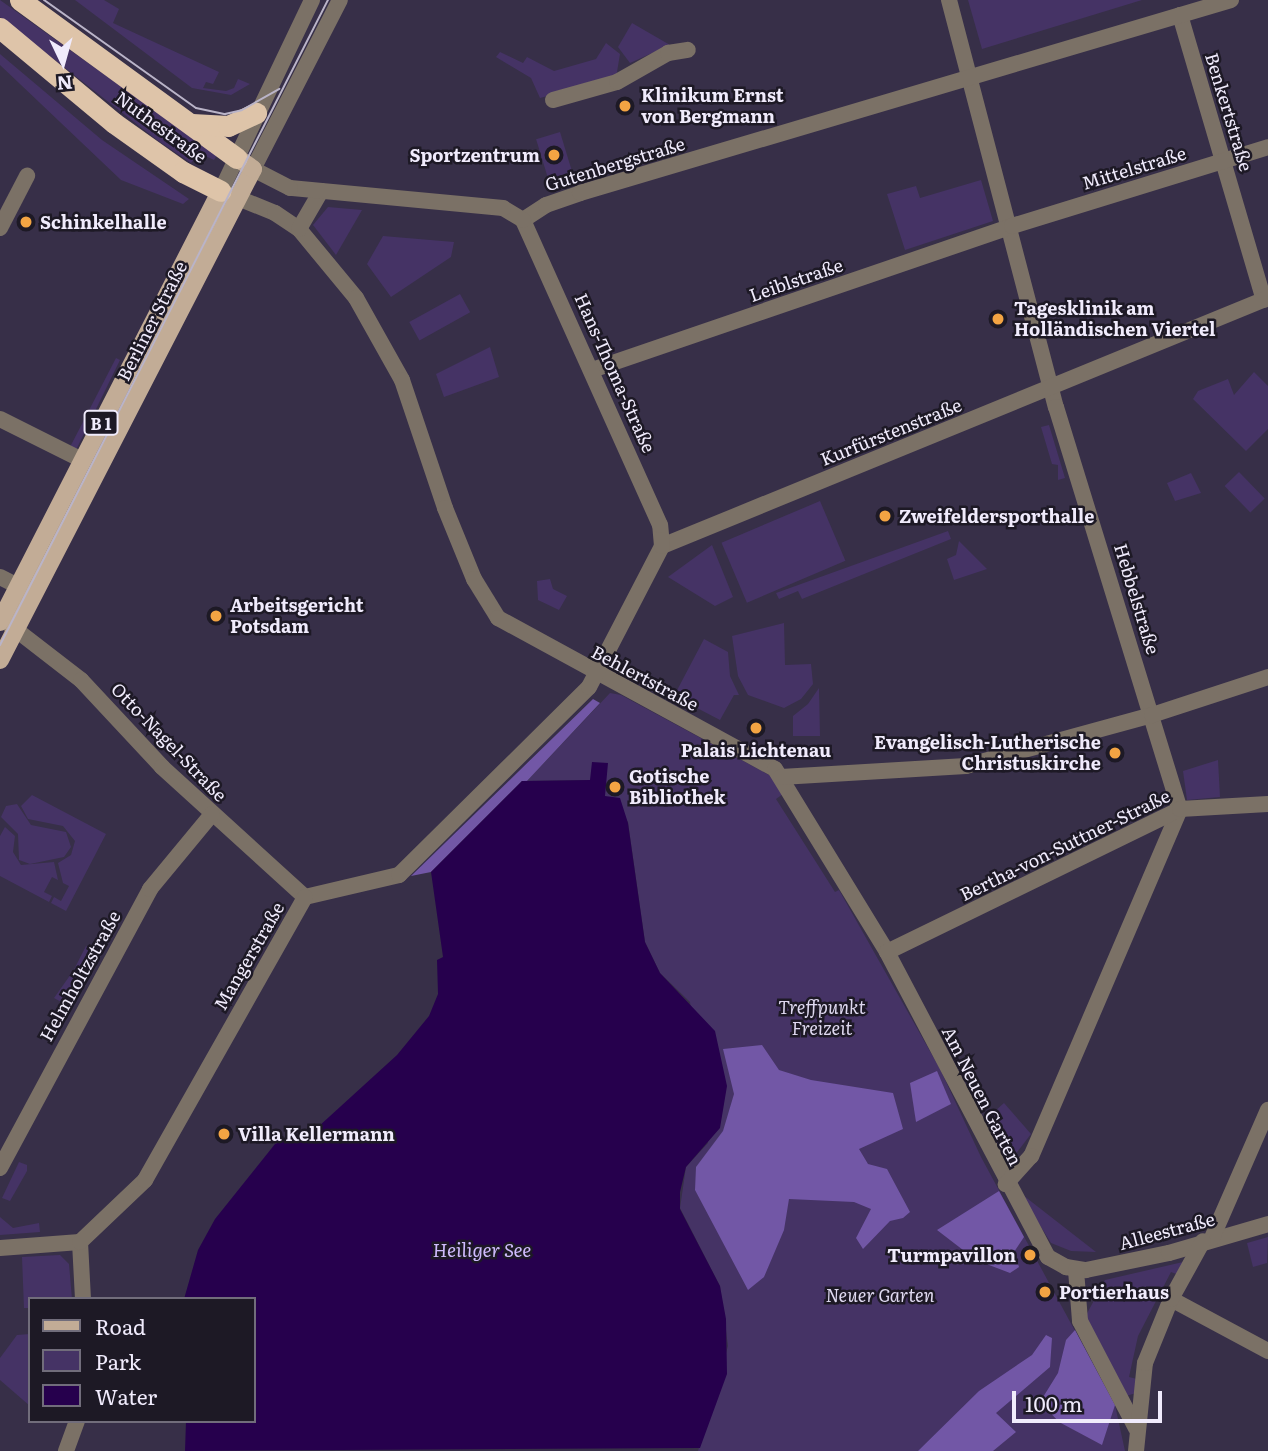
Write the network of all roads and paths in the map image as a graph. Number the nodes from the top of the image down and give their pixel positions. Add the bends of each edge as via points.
1 (20, 0) edge
2 (312, 0) edge
3 (340, 0) edge
4 (949, 0) edge
5 (1231, 0) edge
6 (1180, 15) junction
7 (0, 27) edge
8 (688, 50) dead end
9 (972, 78) junction
10 (553, 100) dead end
11 (257, 113) junction
12 (186, 123) junction
13 (1268, 147) edge
14 (1223, 161) junction
15 (245, 163) junction
16 (27, 176) dead end
17 (321, 191) junction
18 (230, 194) junction
19 (523, 220) junction
20 (1012, 226) junction
21 (0, 228) edge
22 (299, 229) junction
23 (1266, 299) edge
24 (592, 370) junction
25 (1053, 387) junction
26 (0, 419) edge
27 (82, 460) junction
28 (662, 545) junction
29 (0, 577) edge
30 (26, 591) junction
31 (6, 623) edge
32 (0, 660) edge
33 (597, 674) junction
34 (1268, 677) edge
35 (1152, 715) junction
36 (782, 777) junction
37 (1268, 804) edge
38 (1180, 809) junction
39 (212, 814) junction
40 (305, 897) junction
41 (887, 952) junction
42 (1268, 1110) edge
43 (0, 1168) edge
44 (1006, 1184) junction
45 (1268, 1224) edge
46 (1208, 1240) junction
47 (80, 1242) junction
48 (0, 1248) edge
49 (1076, 1270) junction
50 (83, 1297) edge
51 (1171, 1299) junction
52 (1268, 1351) edge
53 (76, 1423) edge
54 (1136, 1428) junction
55 (66, 1451) edge
56 (1136, 1451) edge

1 - 12 highway, Nuthestraße
2 - 11 street, Berliner Straße
3 - 15 street, Berliner Straße
4 - 9 street, Hebbelstraße
5 - 6 street, Gutenbergstraße
6 - 9 street, Gutenbergstraße
6 - 14 street, Benkertstraße
7 - 18 highway, Nuthestraße via 114,123 183,172
8 - 10 street via 668,53 617,82
9 - 19 street, Gutenbergstraße via 580,193 546,205
9 - 20 street, Hebbelstraße
11 - 12 highway via 228,126
11 - 15 street, Berliner Straße
12 - 15 highway, Nuthestraße
13 - 14 street, Mittelstraße
14 - 20 street, Mittelstraße
14 - 23 street, Benkertstraße
15 - 17 street via 290,188
15 - 18 main road, Berliner Straße / B 1
16 - 21 street
17 - 19 street via 503,208
17 - 22 street
18 - 22 street, Behlertstraße
18 - 27 main road, Berliner Straße / B 1
18 - 30 main road, Berliner Straße / B 1
19 - 24 street, Hans-Thoma-Straße
20 - 24 street, Leiblstraße
20 - 25 street, Hebbelstraße
22 - 33 street, Behlertstraße via 356,298 402,380 445,508 489,605 513,629
23 - 25 street, Kurfürstenstraße
24 - 28 street, Hans-Thoma-Straße via 660,525
25 - 28 street, Kurfürstenstraße
25 - 35 street, Hebbelstraße
26 - 27 street
27 - 30 main road, Berliner Straße / B 1
28 - 33 street
29 - 30 street
30 - 31 main road, Berliner Straße / B 1
31 - 32 main road, Berliner Straße / B 1
31 - 39 street, Otto-Nagel-Straße via 81,680
33 - 36 street, Behlertstraße via 775,769
33 - 40 street, Mangerstraße via 399,875
34 - 35 street
35 - 36 street via 966,766
35 - 38 street, Hebbelstraße
36 - 41 street, Am Neuen Garten
37 - 38 street, Bertha-von-Suttner-Straße
38 - 41 street, Bertha-von-Suttner-Straße
38 - 44 street via 1031,1156
39 - 40 street, Otto-Nagel-Straße
39 - 43 street, Helmholtzstraße via 150,889
40 - 47 street, Mangerstraße via 145,1180
41 - 44 street, Am Neuen Garten
42 - 46 street
44 - 49 street, Am Neuen Garten via 1048,1257
45 - 46 street, Alleestraße
46 - 49 street, Alleestraße via 1147,1258
46 - 51 street
47 - 48 street
47 - 50 street
49 - 54 street via 1077,1308
51 - 52 street
51 - 54 street via 1145,1363
53 - 55 street
54 - 56 street

